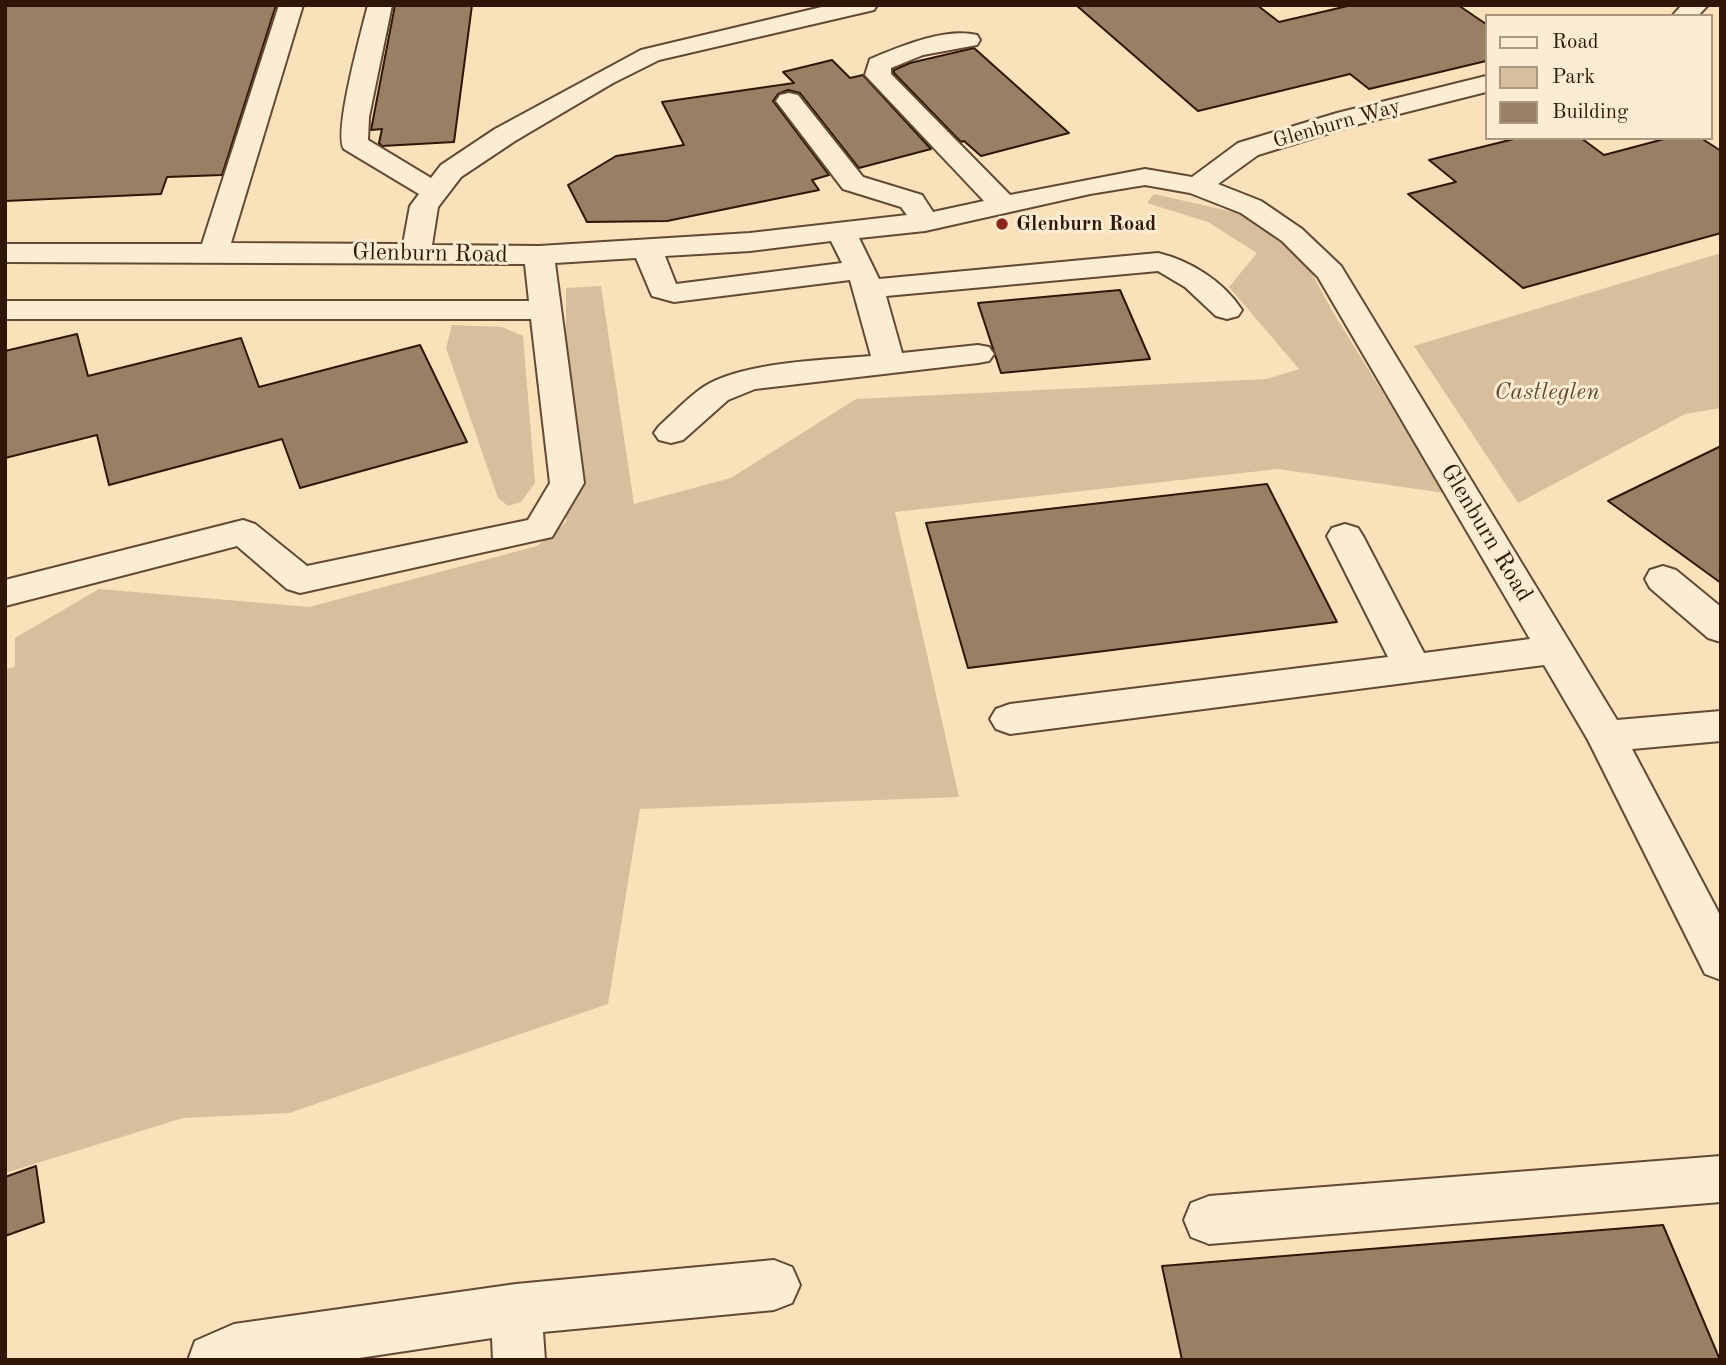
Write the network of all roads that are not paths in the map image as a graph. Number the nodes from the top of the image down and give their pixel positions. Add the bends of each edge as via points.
1 (291, 5) edge
2 (380, 5) edge
3 (865, 5) edge
4 (968, 40) dead end
5 (1484, 84) edge
6 (789, 101) dead end
7 (1197, 186) junction
8 (434, 191) junction
9 (1005, 206) junction
10 (925, 222) junction
11 (842, 233) junction
12 (647, 248) junction
13 (214, 252) junction
14 (5, 253) edge
15 (416, 253) junction
16 (539, 255) junction
17 (865, 279) junction
18 (5, 310) edge
19 (545, 310) junction
20 (1227, 310) dead end
21 (978, 354) dead end
22 (889, 364) junction
23 (671, 433) dead end
24 (1345, 536) dead end
25 (1663, 579) dead end
26 (5, 593) edge
27 (1721, 629) edge
28 (1554, 650) junction
29 (1413, 668) junction
30 (1010, 719) dead end
31 (1721, 726) edge
32 (1606, 736) junction
33 (1721, 961) edge
34 (1721, 1179) edge
35 (1209, 1220) dead end
36 (774, 1285) dead end
37 (516, 1309) junction
38 (214, 1360) edge
39 (519, 1360) edge

1 - 13 street
2 - 8 street via 354,143
3 - 8 street via 650,55 505,135 451,171
4 - 9 street via 917,48 879,64 878,75
5 - 7 street, Glenburn Way via 1248,149
6 - 10 street via 853,183 912,201
7 - 9 street, Glenburn Road via 1145,177
7 - 28 street, Glenburn Road via 1251,206 1292,234 1330,272
8 - 15 street via 424,206
9 - 10 street, Glenburn Road
10 - 11 street, Glenburn Road
11 - 12 street, Glenburn Road
11 - 17 street
12 - 16 street, Glenburn Road
12 - 17 street via 663,290 674,293
13 - 14 street, Glenburn Road
13 - 15 street, Glenburn Road
15 - 16 street, Glenburn Road
16 - 19 street
17 - 20 street via 1158,262 1182,271
17 - 22 street
18 - 19 street
19 - 26 street via 567,483 540,529 300,580 243,532
21 - 22 street
22 - 23 street via 738,384 718,392
24 - 29 street
25 - 27 street
28 - 29 street
28 - 32 street, Glenburn Road
29 - 30 street
31 - 32 street
32 - 33 street, Glenburn Road
34 - 35 street
36 - 37 street
37 - 38 street via 234,1350
37 - 39 street

